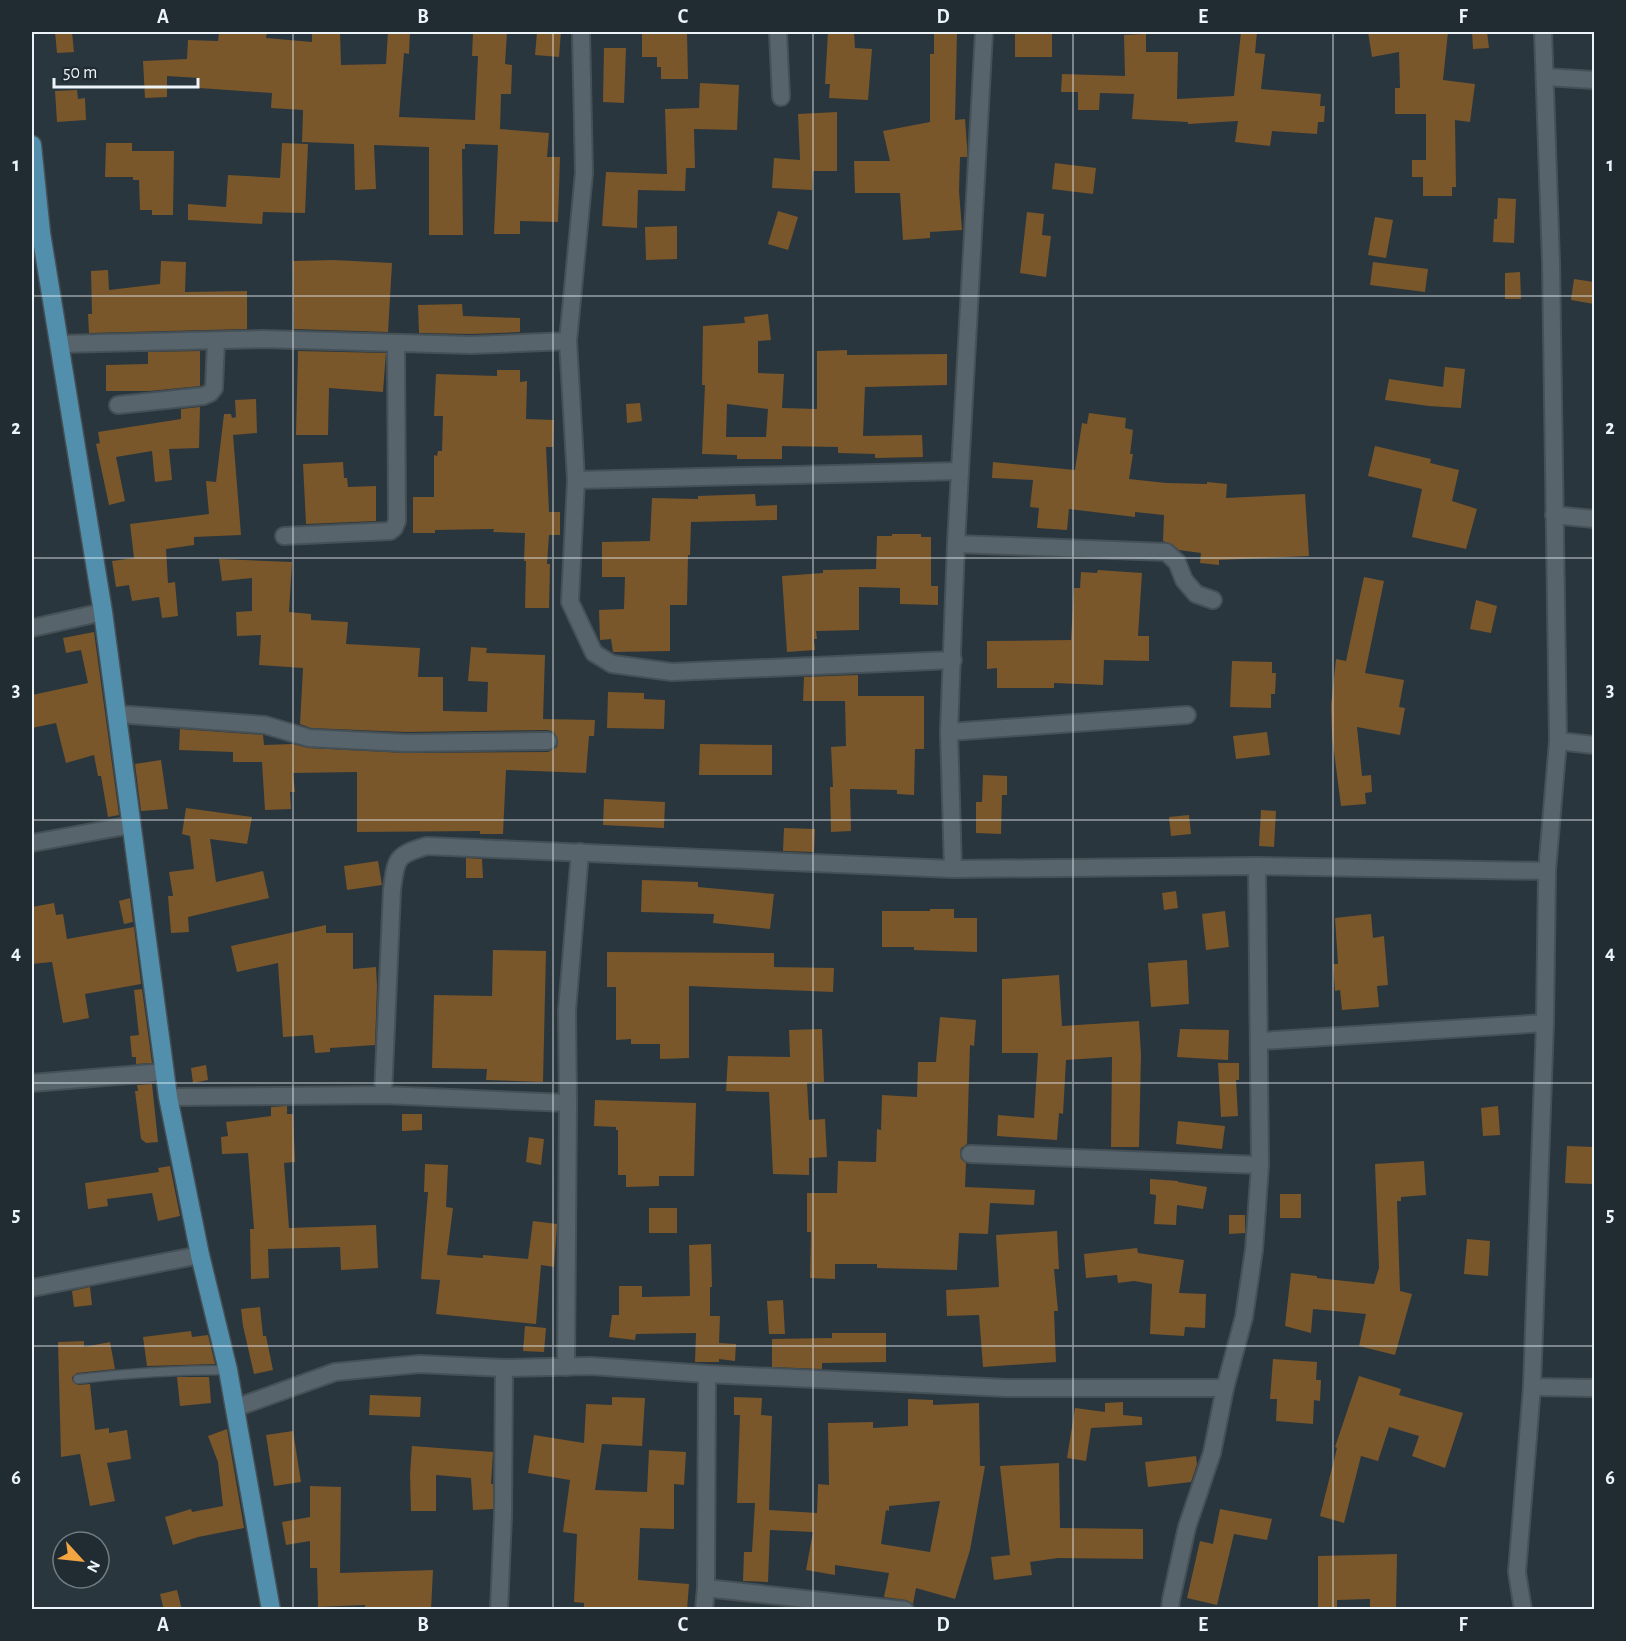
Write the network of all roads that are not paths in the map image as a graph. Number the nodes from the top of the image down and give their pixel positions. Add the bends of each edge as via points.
1 (581, 32) edge
2 (777, 32) edge
3 (984, 32) edge
4 (1543, 32) edge
5 (1545, 77) junction
6 (1594, 80) edge
7 (780, 97) dead end
8 (32, 155) edge
9 (216, 341) junction
10 (568, 341) junction
11 (59, 344) junction
12 (396, 344) junction
13 (118, 405) dead end
14 (960, 471) junction
15 (576, 480) junction
16 (1554, 515) junction
17 (1594, 519) edge
18 (284, 536) dead end
19 (956, 544) junction
20 (1213, 600) dead end
21 (103, 612) junction
22 (32, 628) edge
23 (953, 660) junction
24 (116, 714) junction
25 (1187, 715) dead end
26 (950, 732) junction
27 (548, 741) dead end
28 (1558, 741) junction
29 (1594, 745) edge
30 (131, 825) junction
31 (32, 843) edge
32 (580, 852) junction
33 (1257, 866) junction
34 (953, 869) junction
35 (1547, 871) junction
36 (1545, 1023) junction
37 (1260, 1041) junction
38 (165, 1072) junction
39 (32, 1083) edge
40 (383, 1095) junction
41 (168, 1097) junction
42 (568, 1103) junction
43 (970, 1154) dead end
44 (1260, 1165) junction
45 (200, 1256) junction
46 (32, 1288) edge
47 (566, 1367) junction
48 (504, 1368) junction
49 (228, 1371) junction
50 (707, 1374) junction
51 (78, 1379) dead end
52 (1532, 1387) junction
53 (1225, 1388) junction
54 (1594, 1388) edge
55 (235, 1408) junction
56 (706, 1588) junction
57 (271, 1610) edge
58 (499, 1610) edge
59 (704, 1610) edge
60 (905, 1610) edge
61 (1170, 1610) edge
62 (1523, 1610) edge

1 - 10 street via 584,173
2 - 7 street
3 - 14 street
4 - 5 street
5 - 6 street
5 - 16 street
8 - 11 main road
9 - 11 street
9 - 12 street
9 - 13 street via 214,388 210,393
10 - 12 street
10 - 15 street
11 - 21 main road
12 - 18 street via 394,528
14 - 15 street
14 - 19 street
15 - 23 street via 570,602 594,653 612,664 672,672
16 - 17 street
16 - 28 street
19 - 20 street via 1166,552 1177,562 1184,580 1196,594
19 - 23 street
21 - 22 street
21 - 24 main road
23 - 26 street
24 - 27 street via 265,725 309,738
24 - 30 main road
25 - 26 street
26 - 34 street
28 - 29 street
28 - 35 street
30 - 31 street
30 - 38 main road
32 - 34 street
32 - 40 street via 427,846 404,853 395,865 392,890
32 - 42 street via 567,1011
33 - 34 street
33 - 35 street
33 - 37 street
35 - 36 street
36 - 37 street
36 - 52 street
37 - 44 street
38 - 39 street
38 - 41 main road
40 - 41 street
40 - 42 street
41 - 45 main road
42 - 47 street
43 - 44 street
44 - 53 street via 1244,1317
45 - 46 street
45 - 49 main road
47 - 48 street
47 - 50 street
48 - 55 street via 419,1364 335,1372
48 - 58 street
49 - 51 lane via 145,1372
49 - 55 main road
50 - 53 street via 1007,1388
50 - 56 street
52 - 54 street
52 - 62 street via 1517,1572
53 - 61 street via 1212,1453 1187,1527
55 - 57 main road
56 - 59 street
56 - 60 street

